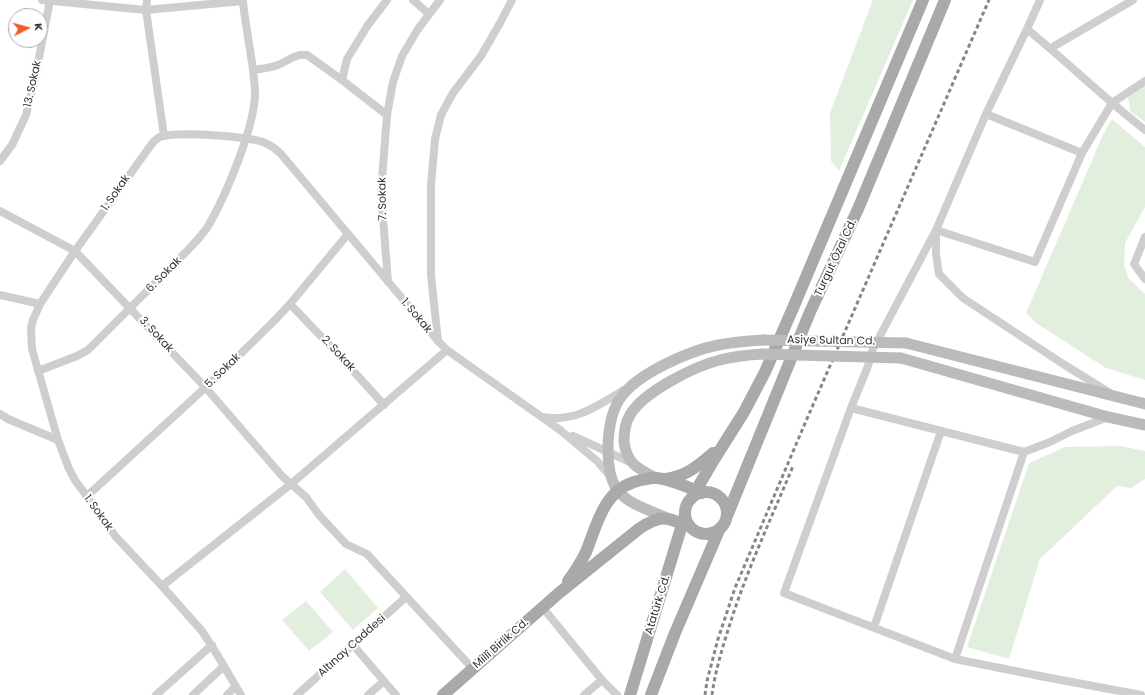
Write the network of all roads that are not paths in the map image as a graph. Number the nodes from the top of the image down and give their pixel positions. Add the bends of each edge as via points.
1 (47, 0) edge
2 (147, 0) edge
3 (387, 0) edge
4 (414, 0) edge
5 (440, 0) edge
6 (512, 0) edge
7 (923, 0) edge
8 (945, 0) edge
9 (1040, 0) edge
10 (1133, 0) edge
11 (243, 1) edge
12 (146, 10) junction
13 (430, 14) junction
14 (1027, 29) junction
15 (1051, 48) junction
16 (253, 70) junction
17 (342, 80) junction
18 (1145, 81) edge
19 (1112, 103) junction
20 (986, 114) junction
21 (387, 115) junction
22 (1145, 130) edge
23 (164, 136) junction
24 (245, 139) junction
25 (1082, 153) junction
26 (0, 161) edge
27 (0, 211) edge
28 (936, 230) junction
29 (348, 234) junction
30 (1145, 237) edge
31 (75, 251) junction
32 (1142, 271) edge
33 (1145, 279) edge
34 (388, 282) junction
35 (0, 295) edge
36 (40, 304) junction
37 (290, 304) junction
38 (131, 308) junction
39 (438, 341) junction
40 (447, 350) junction
41 (38, 371) junction
42 (632, 386) junction
43 (206, 388) junction
44 (1119, 398) junction
45 (1145, 404) edge
46 (384, 405) junction
47 (851, 408) junction
48 (0, 414) edge
49 (540, 416) junction
50 (1108, 417) junction
51 (1145, 425) edge
52 (560, 430) junction
53 (942, 431) junction
54 (58, 440) junction
55 (625, 445) junction
56 (723, 445) junction
57 (1024, 452) junction
58 (607, 458) junction
59 (632, 463) junction
60 (659, 479) junction
61 (291, 484) junction
62 (617, 491) junction
63 (696, 494) junction
64 (86, 497) junction
65 (727, 516) junction
66 (665, 517) junction
67 (686, 522) junction
68 (720, 528) junction
69 (162, 586) junction
70 (559, 593) junction
71 (406, 597) junction
72 (542, 608) junction
73 (874, 627) junction
74 (212, 645) junction
75 (353, 645) junction
76 (955, 659) junction
77 (224, 666) junction
78 (473, 669) junction
79 (602, 680) junction
80 (384, 681) junction
81 (235, 687) junction
82 (156, 695) edge
83 (193, 695) edge
84 (227, 695) edge
85 (241, 695) edge
86 (298, 695) edge
87 (368, 695) edge
88 (396, 695) edge
89 (443, 695) edge
90 (584, 695) edge
91 (617, 695) edge
92 (630, 695) edge
93 (651, 695) edge
94 (1141, 695) edge

1 - 12 street
1 - 26 street, 13. Sokak via 35,80 26,115 12,145
2 - 12 street
3 - 17 street via 347,59
4 - 13 street
5 - 13 street, 7. Sokak
6 - 39 street via 481,56 453,92 442,115 435,140 431,186 431,261
7 - 56 main road, Turgut Özal Cd. via 765,372
8 - 65 main road, Turgut Özal Cd. via 858,209 807,320
9 - 14 street
10 - 15 street
11 - 12 street
11 - 16 street, 6. Sokak
12 - 23 street
13 - 21 street, 7. Sokak via 402,56 392,82
14 - 15 street
14 - 20 street
15 - 19 street
16 - 17 street via 279,64 301,54
16 - 24 street, 6. Sokak via 254,101
17 - 21 street
18 - 19 street
19 - 22 street
19 - 25 street
20 - 25 street
20 - 28 street
21 - 34 street, 7. Sokak via 381,192
23 - 24 street, 1. Sokak via 196,135
23 - 31 street, 1. Sokak via 151,145
24 - 29 street, 1. Sokak via 263,142 278,151
24 - 38 street, 6. Sokak via 228,184 206,229
25 - 28 street via 1036,262
27 - 31 street, 3. Sokak
28 - 44 street via 939,274 963,298
28 - 47 street via 872,351
29 - 34 street, 1. Sokak
29 - 37 street, 5. Sokak
30 - 32 street via 1134,264
31 - 36 street, 1. Sokak
31 - 38 street, 3. Sokak
32 - 33 street
34 - 39 street, 1. Sokak
35 - 36 street
36 - 41 street, 1. Sokak via 31,328 32,349
37 - 43 street, 5. Sokak
37 - 46 street, 2. Sokak
38 - 41 street, 6. Sokak via 88,350
38 - 43 street, 3. Sokak
39 - 40 street, 1. Sokak
40 - 46 street
40 - 49 street, 1. Sokak
41 - 54 street, 1. Sokak
42 - 44 main road, Asiye Sultan Cd., bridge via 672,362 705,348 732,342 763,340 906,343
42 - 49 street via 594,408 568,418
42 - 58 main road, Asiye Sultan Cd. via 612,415
43 - 61 street, 3. Sokak
43 - 64 street, 5. Sokak
44 - 45 main road, Asiye Sultan Cd.
46 - 61 street
47 - 53 street
47 - 73 street via 784,593
48 - 54 street
49 - 52 street, 1. Sokak
50 - 51 main road, Asiye Sultan Cd.
50 - 55 main road, Asiye Sultan Cd., bridge via 901,358 762,354 733,357 705,365 642,400 630,413 624,427
50 - 57 street
52 - 58 street
52 - 58 street
53 - 57 street
53 - 73 street
54 - 64 street, 1. Sokak via 69,469
55 - 58 street via 622,452
55 - 59 main road, Asiye Sultan Cd.
56 - 60 main road via 692,470 678,477
56 - 63 main road, Turgut Özal Cd.
57 - 76 street
58 - 59 street
58 - 62 main road, Asiye Sultan Cd.
59 - 60 main road
60 - 62 main road via 629,484
60 - 63 main road
61 - 69 street
61 - 71 street, 3. Sokak via 306,497 346,544 367,554
62 - 66 main road via 624,498
62 - 70 main road, Millî Birlik Cd. via 600,515 578,567
63 - 65 main road via 713,494 719,497 724,502
63 - 67 main road via 686,508
64 - 69 street, 1. Sokak via 116,537
65 - 68 main road
66 - 67 main road
66 - 70 main road, Millî Birlik Cd. via 640,528
67 - 68 main road via 695,531 708,534
67 - 92 main road, Atatürk Cd.
68 - 93 main road
69 - 74 street, 1. Sokak
70 - 72 main road, Millî Birlik Cd.
71 - 75 street, Altınay Caddesi
71 - 78 street, 3. Sokak
72 - 78 main road, Millî Birlik Cd.
72 - 79 street
73 - 76 street
74 - 77 street, 1. Sokak
74 - 82 street
75 - 80 street
75 - 86 street, Altınay Caddesi
76 - 94 street
77 - 81 street, 1. Sokak
77 - 83 street
78 - 89 main road, Millî Birlik Cd.
79 - 90 street
79 - 91 street
80 - 87 street
80 - 88 street
81 - 84 street
81 - 85 street, 1. Sokak

